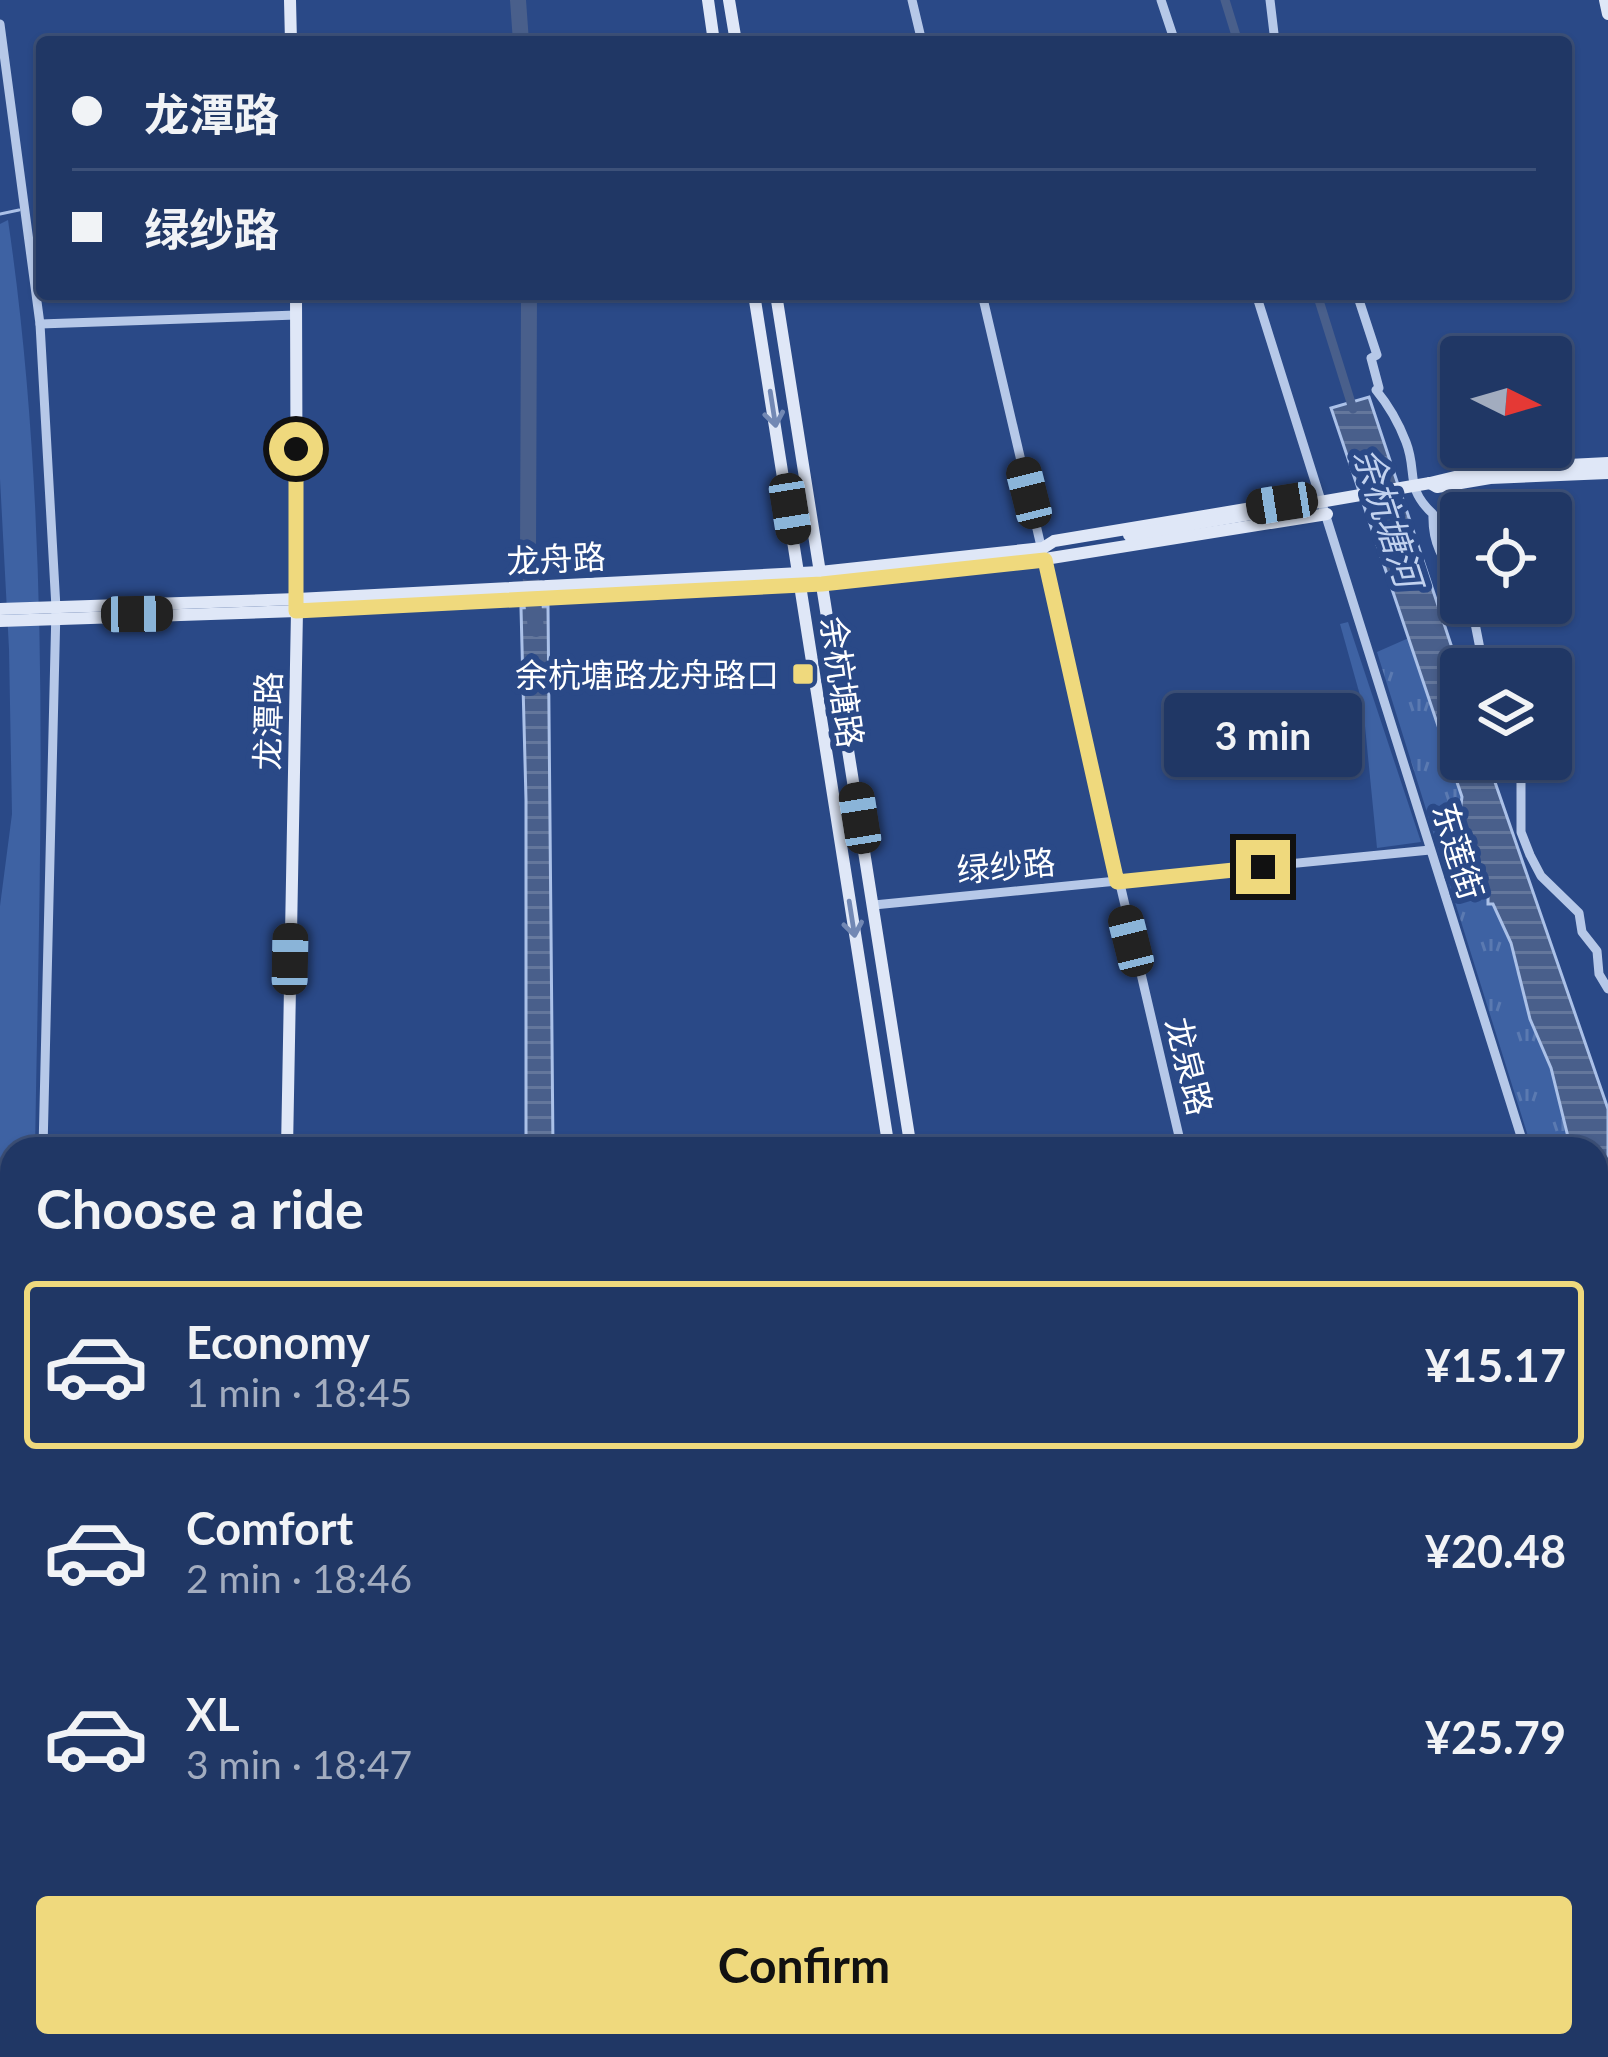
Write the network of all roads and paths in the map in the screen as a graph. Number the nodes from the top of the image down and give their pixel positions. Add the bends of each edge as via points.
1 (290, 0) edge
2 (708, 0) edge
3 (729, 0) edge
4 (912, 0) edge
5 (1161, 0) edge
6 (1270, 0) edge
7 (1605, 0) edge
8 (1608, 14) edge
9 (0, 24) edge
10 (291, 36) edge
11 (714, 36) edge
12 (735, 36) edge
13 (921, 36) edge
14 (1173, 36) edge
15 (1274, 36) edge
16 (36, 294) edge
17 (37, 300) edge
18 (296, 300) edge
19 (755, 300) edge
20 (777, 300) edge
21 (983, 300) edge
22 (1258, 300) edge
23 (1359, 300) edge
24 (296, 315) junction
25 (40, 324) junction
26 (1608, 464) edge
27 (1608, 473) edge
28 (1430, 483) junction
29 (1321, 496) junction
30 (1328, 514) junction
31 (1110, 531) junction
32 (1125, 540) junction
33 (1044, 554) junction
34 (1440, 555) edge
35 (821, 578) junction
36 (802, 579) junction
37 (297, 605) junction
38 (0, 609) edge
39 (56, 614) junction
40 (0, 621) edge
41 (1521, 780) edge
42 (1430, 850) junction
43 (1117, 882) junction
44 (874, 904) junction
45 (1608, 988) edge
46 (43, 1137) edge
47 (287, 1137) edge
48 (887, 1137) edge
49 (909, 1137) edge
50 (1179, 1137) edge
51 (1522, 1137) edge

1 - 10 street
2 - 11 street
3 - 12 street
4 - 13 street
5 - 14 street
6 - 15 street
7 - 8 street
9 - 16 street
17 - 25 street
18 - 24 street, 龙潭路
19 -> 36 street, 余杭塘路
20 - 35 street, 余杭塘路
21 - 33 street, 龙泉路
22 - 29 street, 东莲街
23 - 34 street via 1377,355 1376,391 1396,414 1415,497 1433,514
24 - 25 street
24 - 37 street, 龙潭路
25 - 39 street
26 - 28 street via 1487,469
27 - 28 street
28 - 32 street, 龙舟路, bridge
29 - 30 street, 东莲街
29 - 31 street, 龙舟路
30 - 32 street, 龙舟路
30 - 42 street, 东莲街
31 - 32 street, 龙舟路
31 - 33 street, 龙舟路 via 1054,541
32 - 33 street, 龙舟路
33 - 35 street, 龙舟路
33 - 43 street, 龙泉路
35 - 36 street, 龙舟路
35 - 44 street, 余杭塘路
36 - 37 street, 龙舟路
36 -> 48 street, 余杭塘路
37 - 39 street, 龙舟路
37 - 47 street, 龙潭路
38 - 39 street, 龙舟路
39 - 40 street, 龙舟路
39 - 46 street
41 - 45 street via 1521,832 1530,855 1580,913
42 - 43 street, 绿纱路
42 - 51 street, 东莲街
43 - 44 street, 绿纱路
43 - 50 street, 龙泉路
44 - 49 street, 余杭塘路

